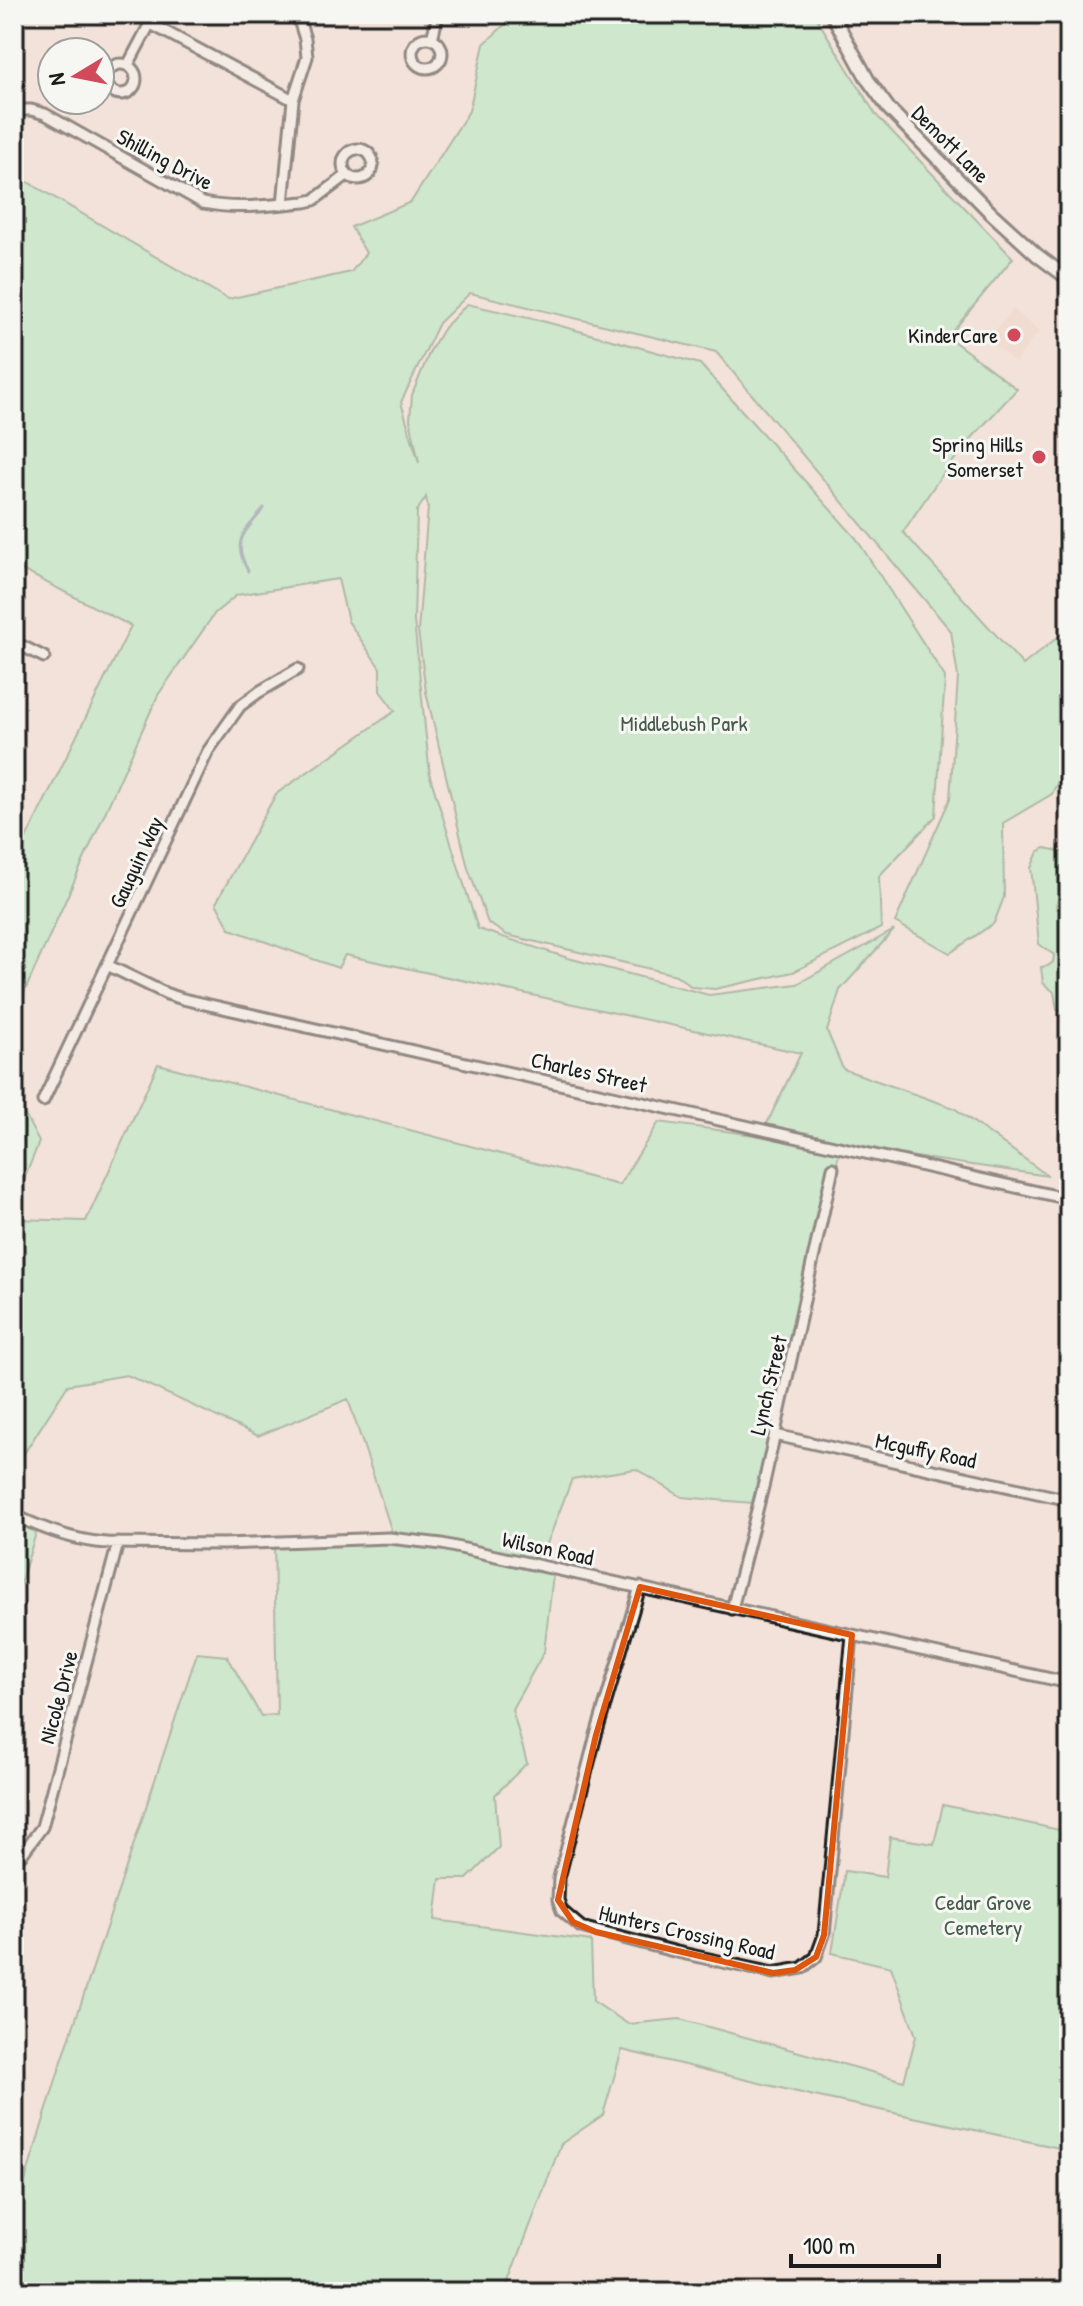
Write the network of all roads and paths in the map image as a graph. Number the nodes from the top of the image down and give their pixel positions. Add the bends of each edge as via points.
1 (21, 14) edge
2 (297, 14) edge
3 (438, 14) edge
4 (832, 14) edge
5 (14, 19) edge
6 (152, 19) edge
7 (432, 39) dead end
8 (128, 65) dead end
9 (293, 100) junction
10 (14, 110) edge
11 (347, 175) dead end
12 (283, 204) junction
13 (1069, 279) edge
14 (14, 642) edge
15 (44, 657) dead end
16 (298, 669) dead end
17 (107, 965) junction
18 (43, 1101) dead end
19 (833, 1168) dead end
20 (1069, 1199) edge
21 (775, 1435) junction
22 (1069, 1500) edge
23 (14, 1515) edge
24 (118, 1543) junction
25 (640, 1587) junction
26 (732, 1609) junction
27 (852, 1635) junction
28 (1069, 1683) edge
29 (22, 1854) dead end

1 - 5 street
2 - 9 street via 307,57
3 - 7 street
4 - 13 street, Demott Lane via 868,80 904,126 990,212
6 - 8 street
6 - 9 street
9 - 12 street
10 - 12 street, Shilling Drive via 45,114 203,203 237,208
11 - 12 street, Shilling Drive via 314,200
14 - 15 street
16 - 17 street, Gauguin Way via 240,706 208,751
17 - 18 street, Gauguin Way
17 - 20 street, Charles Street via 183,999
19 - 21 street, Lynch Street
21 - 22 street, Mcguffy Road
21 - 26 street, Lynch Street
23 - 24 street, Wilson Road via 90,1542
24 - 25 street, Wilson Road via 389,1538 442,1544
24 - 29 street, Nicole Drive via 42,1827
25 - 26 street, Wilson Road
25 - 27 street, Hunters Crossing Road via 585,1778 558,1900 562,1911 581,1927 677,1952 773,1973 795,1970 816,1957 824,1935
26 - 27 street, Wilson Road
27 - 28 street, Wilson Road

